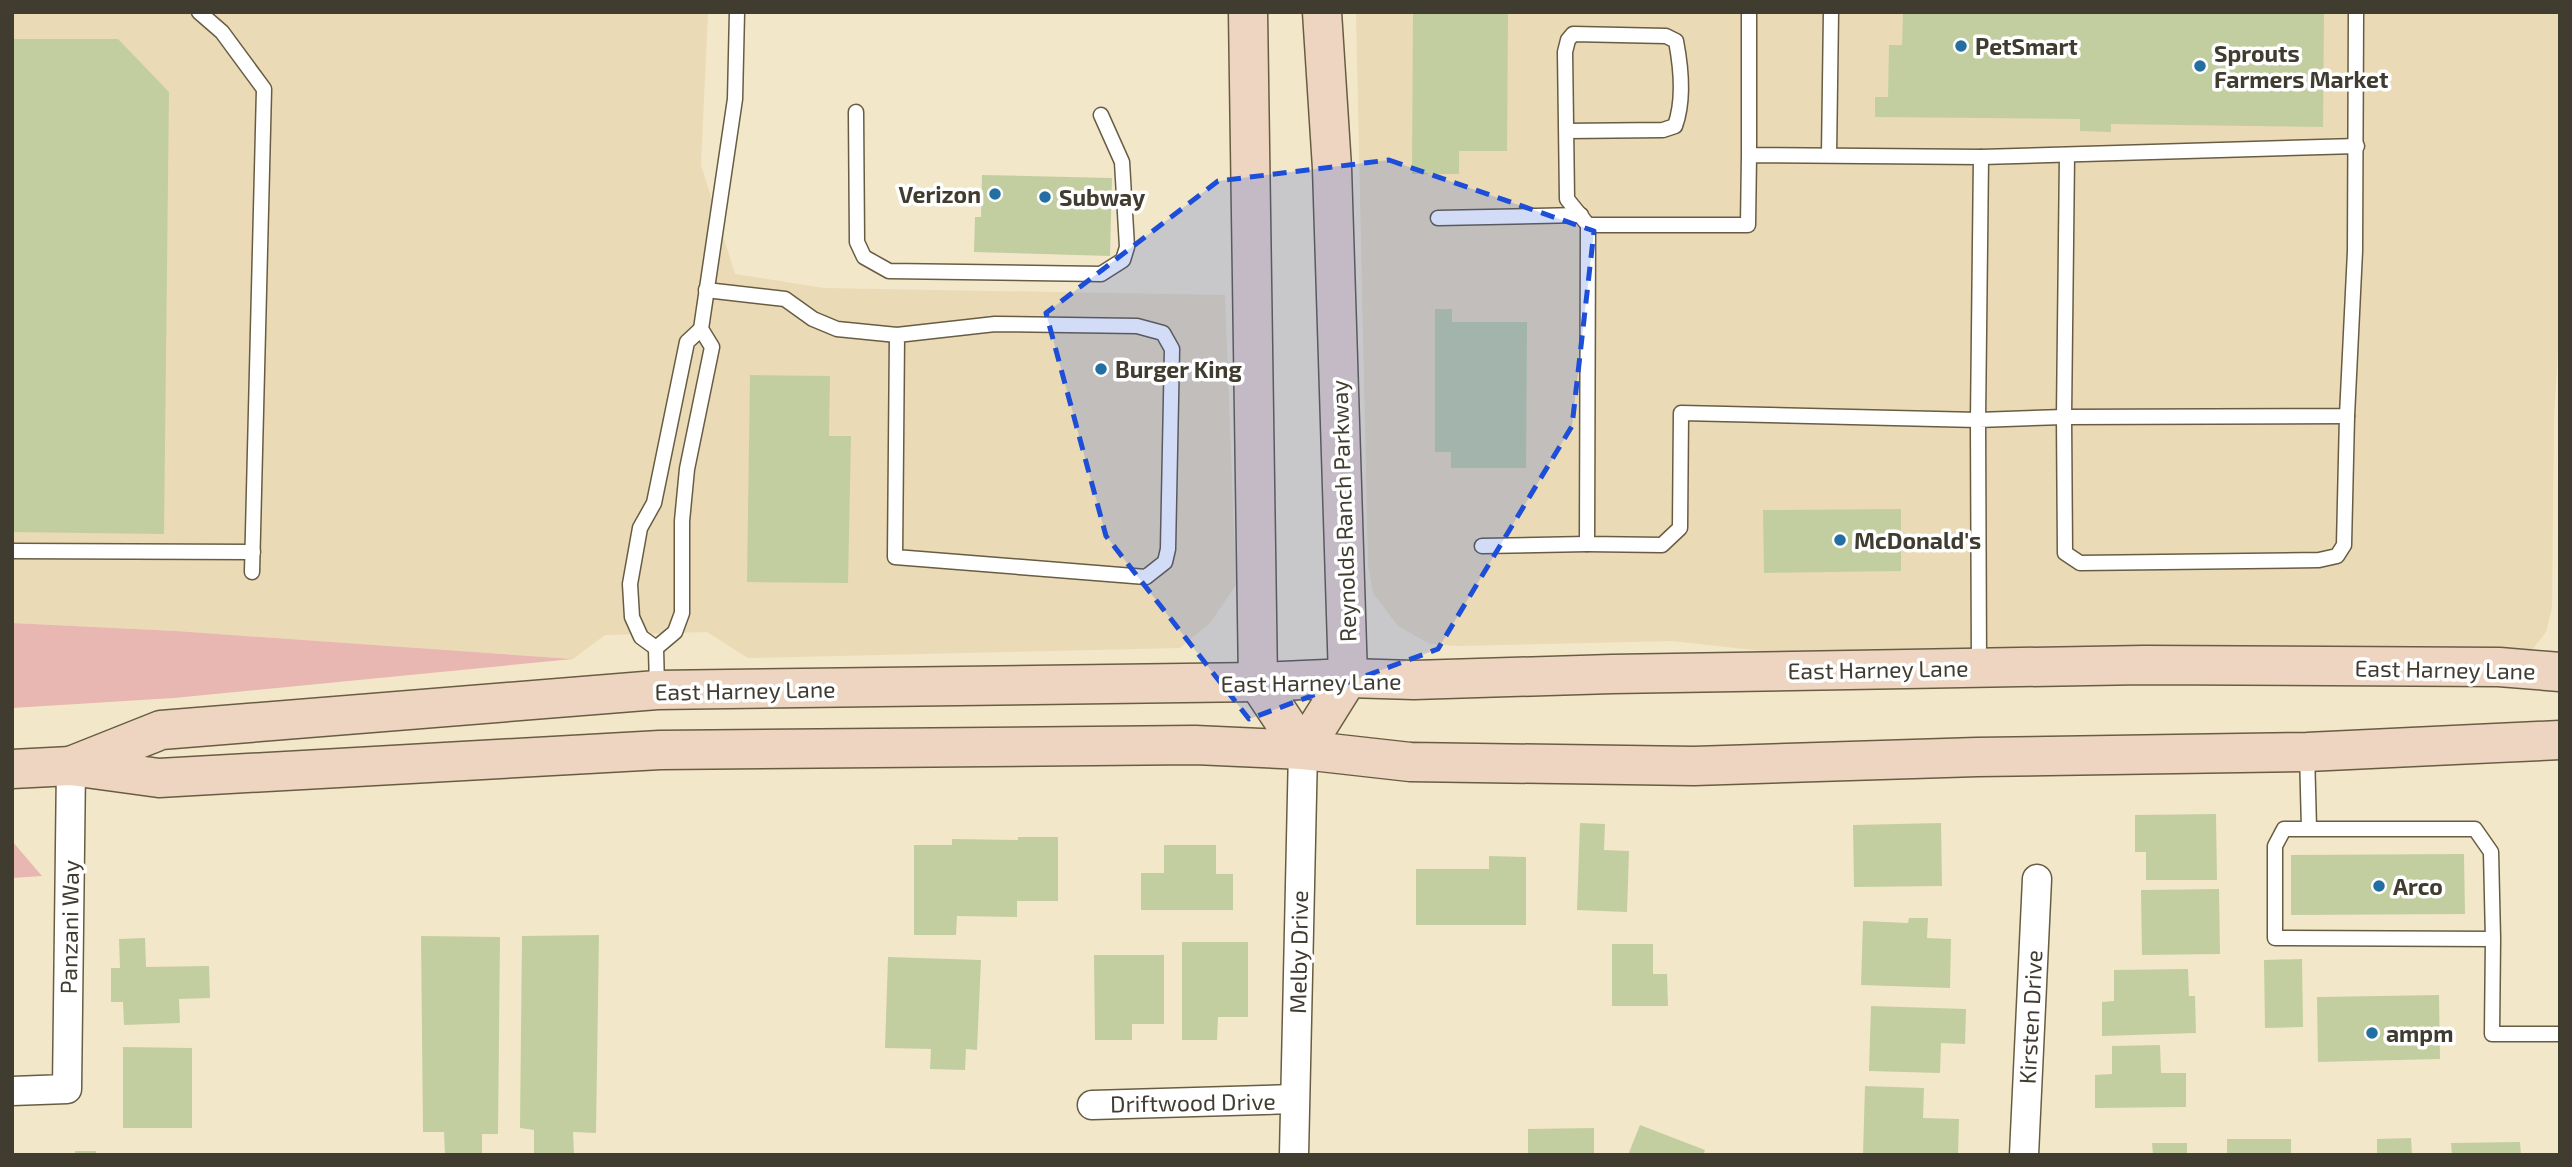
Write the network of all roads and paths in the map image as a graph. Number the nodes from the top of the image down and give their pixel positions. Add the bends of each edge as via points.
1 (199, 12) edge
2 (737, 12) edge
3 (1248, 12) edge
4 (1322, 12) edge
5 (1749, 12) edge
6 (1831, 12) edge
7 (2356, 12) edge
8 (856, 112) dead end
9 (1101, 115) dead end
10 (1566, 131) junction
11 (2357, 146) junction
12 (1749, 155) junction
13 (1829, 155) junction
14 (2067, 155) junction
15 (1981, 157) junction
16 (1438, 218) dead end
17 (1584, 220) junction
18 (706, 290) junction
19 (701, 329) junction
20 (897, 335) junction
21 (2347, 416) junction
22 (2063, 417) junction
23 (1978, 420) junction
24 (1587, 544) junction
25 (1482, 546) dead end
26 (12, 551) edge
27 (253, 552) junction
28 (252, 572) dead end
29 (656, 648) junction
30 (1979, 667) junction
31 (2560, 672) edge
32 (1348, 678) junction
33 (1258, 682) junction
34 (657, 690) junction
35 (2560, 740) edge
36 (1303, 750) junction
37 (2307, 752) junction
38 (71, 766) junction
39 (12, 769) edge
40 (2309, 828) junction
41 (2037, 878) dead end
42 (2493, 939) junction
43 (2560, 1034) edge
44 (12, 1091) edge
45 (1294, 1100) junction
46 (1092, 1105) dead end
47 (1294, 1155) edge
48 (2024, 1155) edge

1 - 27 lane via 222,32 264,89
2 - 18 lane via 735,99
3 - 33 main road
4 - 32 main road, Reynolds Ranch Parkway via 1332,168
5 - 12 lane
6 - 13 lane
7 - 11 lane
8 - 9 lane via 857,242 864,257 889,271 1101,274 1123,260 1126,247 1122,162
10 - 10 lane via 1565,52 1573,34 1666,36 1676,41 1680,113 1675,126
10 - 17 lane via 1567,199
11 - 14 lane
11 - 21 lane
12 - 13 lane
12 - 17 lane via 1748,225
13 - 15 lane
14 - 15 lane
14 - 22 lane
15 - 23 lane
16 - 17 lane
17 - 24 lane
18 - 19 lane
18 - 20 lane via 785,299 837,329
19 - 29 lane via 712,347 687,469 682,613 675,632
19 - 29 lane via 687,342 654,503 640,528 629,584 632,617 641,637
20 - 20 lane via 895,557 1146,577 1164,562 1168,549 1172,349 1163,333 1137,326 995,324
21 - 22 lane
21 - 22 lane via 2344,545 2337,556 2319,560 2080,563 2065,553
22 - 23 lane
23 - 24 lane via 1681,413 1680,528 1662,545
23 - 30 lane
24 - 25 lane
26 - 27 lane
27 - 28 lane
29 - 34 lane
30 - 31 main road, East Harney Lane via 2499,667
30 - 32 main road, East Harney Lane
32 - 33 main road, East Harney Lane
32 - 36 main road
33 - 34 main road, East Harney Lane
33 - 36 main road
34 - 38 main road, East Harney Lane via 161,730
35 - 37 main road, East Harney Lane
36 - 37 main road, East Harney Lane via 1410,762 1694,766
36 - 38 main road, East Harney Lane via 1195,745 660,750 159,778
36 - 45 street, Melby Drive
37 - 40 lane
38 - 39 main road, East Harney Lane
38 - 44 street, Panzani Way via 67,1089
40 - 42 lane via 2474,829 2491,852
40 - 42 lane via 2284,830 2275,846 2275,938
41 - 48 street, Kirsten Drive
42 - 43 lane via 2492,1034
45 - 46 street, Driftwood Drive
45 - 47 street, Melby Drive

